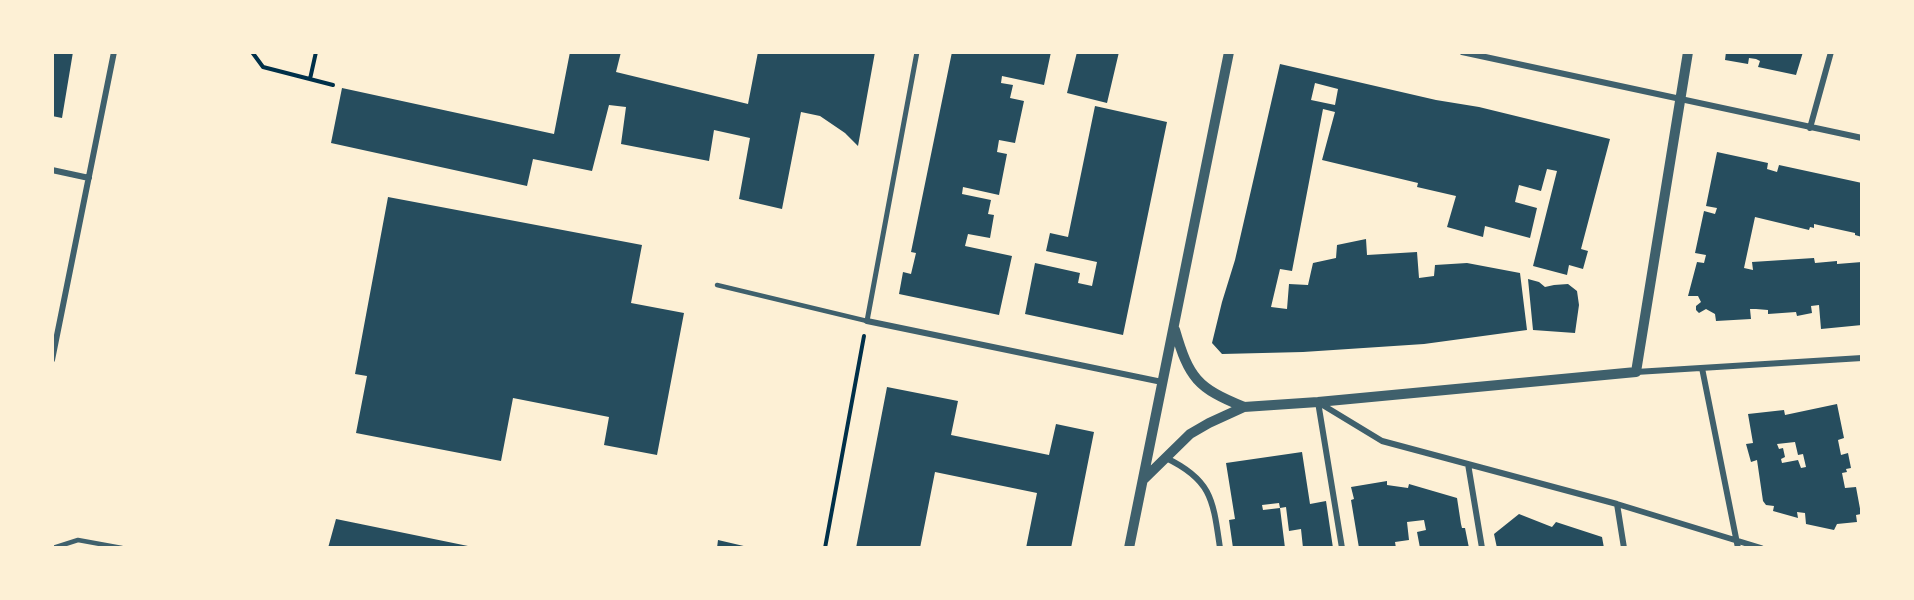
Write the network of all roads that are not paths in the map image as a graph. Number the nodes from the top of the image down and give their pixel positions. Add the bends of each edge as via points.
1 (114, 52) edge
2 (917, 52) edge
3 (1229, 52) edge
4 (1462, 52) edge
5 (1688, 52) edge
6 (1831, 52) edge
7 (1680, 98) junction
8 (1810, 128) junction
9 (1862, 138) edge
10 (52, 170) edge
11 (89, 178) junction
12 (717, 285) dead end
13 (867, 321) junction
14 (1174, 327) junction
15 (1862, 358) edge
16 (52, 360) edge
17 (1702, 368) junction
18 (1636, 372) junction
19 (1162, 382) junction
20 (1318, 402) junction
21 (1244, 407) junction
22 (1165, 458) junction
23 (1468, 464) junction
24 (1143, 480) junction
25 (1617, 504) junction
26 (1737, 544) edge
27 (53, 548) edge
28 (122, 548) edge
29 (1129, 548) edge
30 (1220, 548) edge
31 (1342, 548) edge
32 (1482, 548) edge
33 (1624, 548) edge
34 (1761, 548) edge

1 - 11 street
2 - 13 street
3 - 14 street
4 - 7 street
5 - 7 street
6 - 8 street
7 - 8 street
7 - 18 street
8 - 9 street
10 - 11 street
11 - 16 street
12 - 13 lane
13 - 19 street
14 - 19 street
14 - 21 street via 1184,360 1196,380 1216,395
15 - 17 street
17 - 18 street
17 - 26 street
18 - 20 street
19 - 24 street
20 - 21 street
20 - 23 street via 1382,441
20 - 31 street
21 - 22 street via 1190,434
22 - 24 street
22 - 30 street via 1188,471 1206,488 1215,511
23 - 25 street
23 - 32 street
24 - 29 street
25 - 26 street
25 - 33 street
26 - 34 street
27 - 28 lane via 78,540

